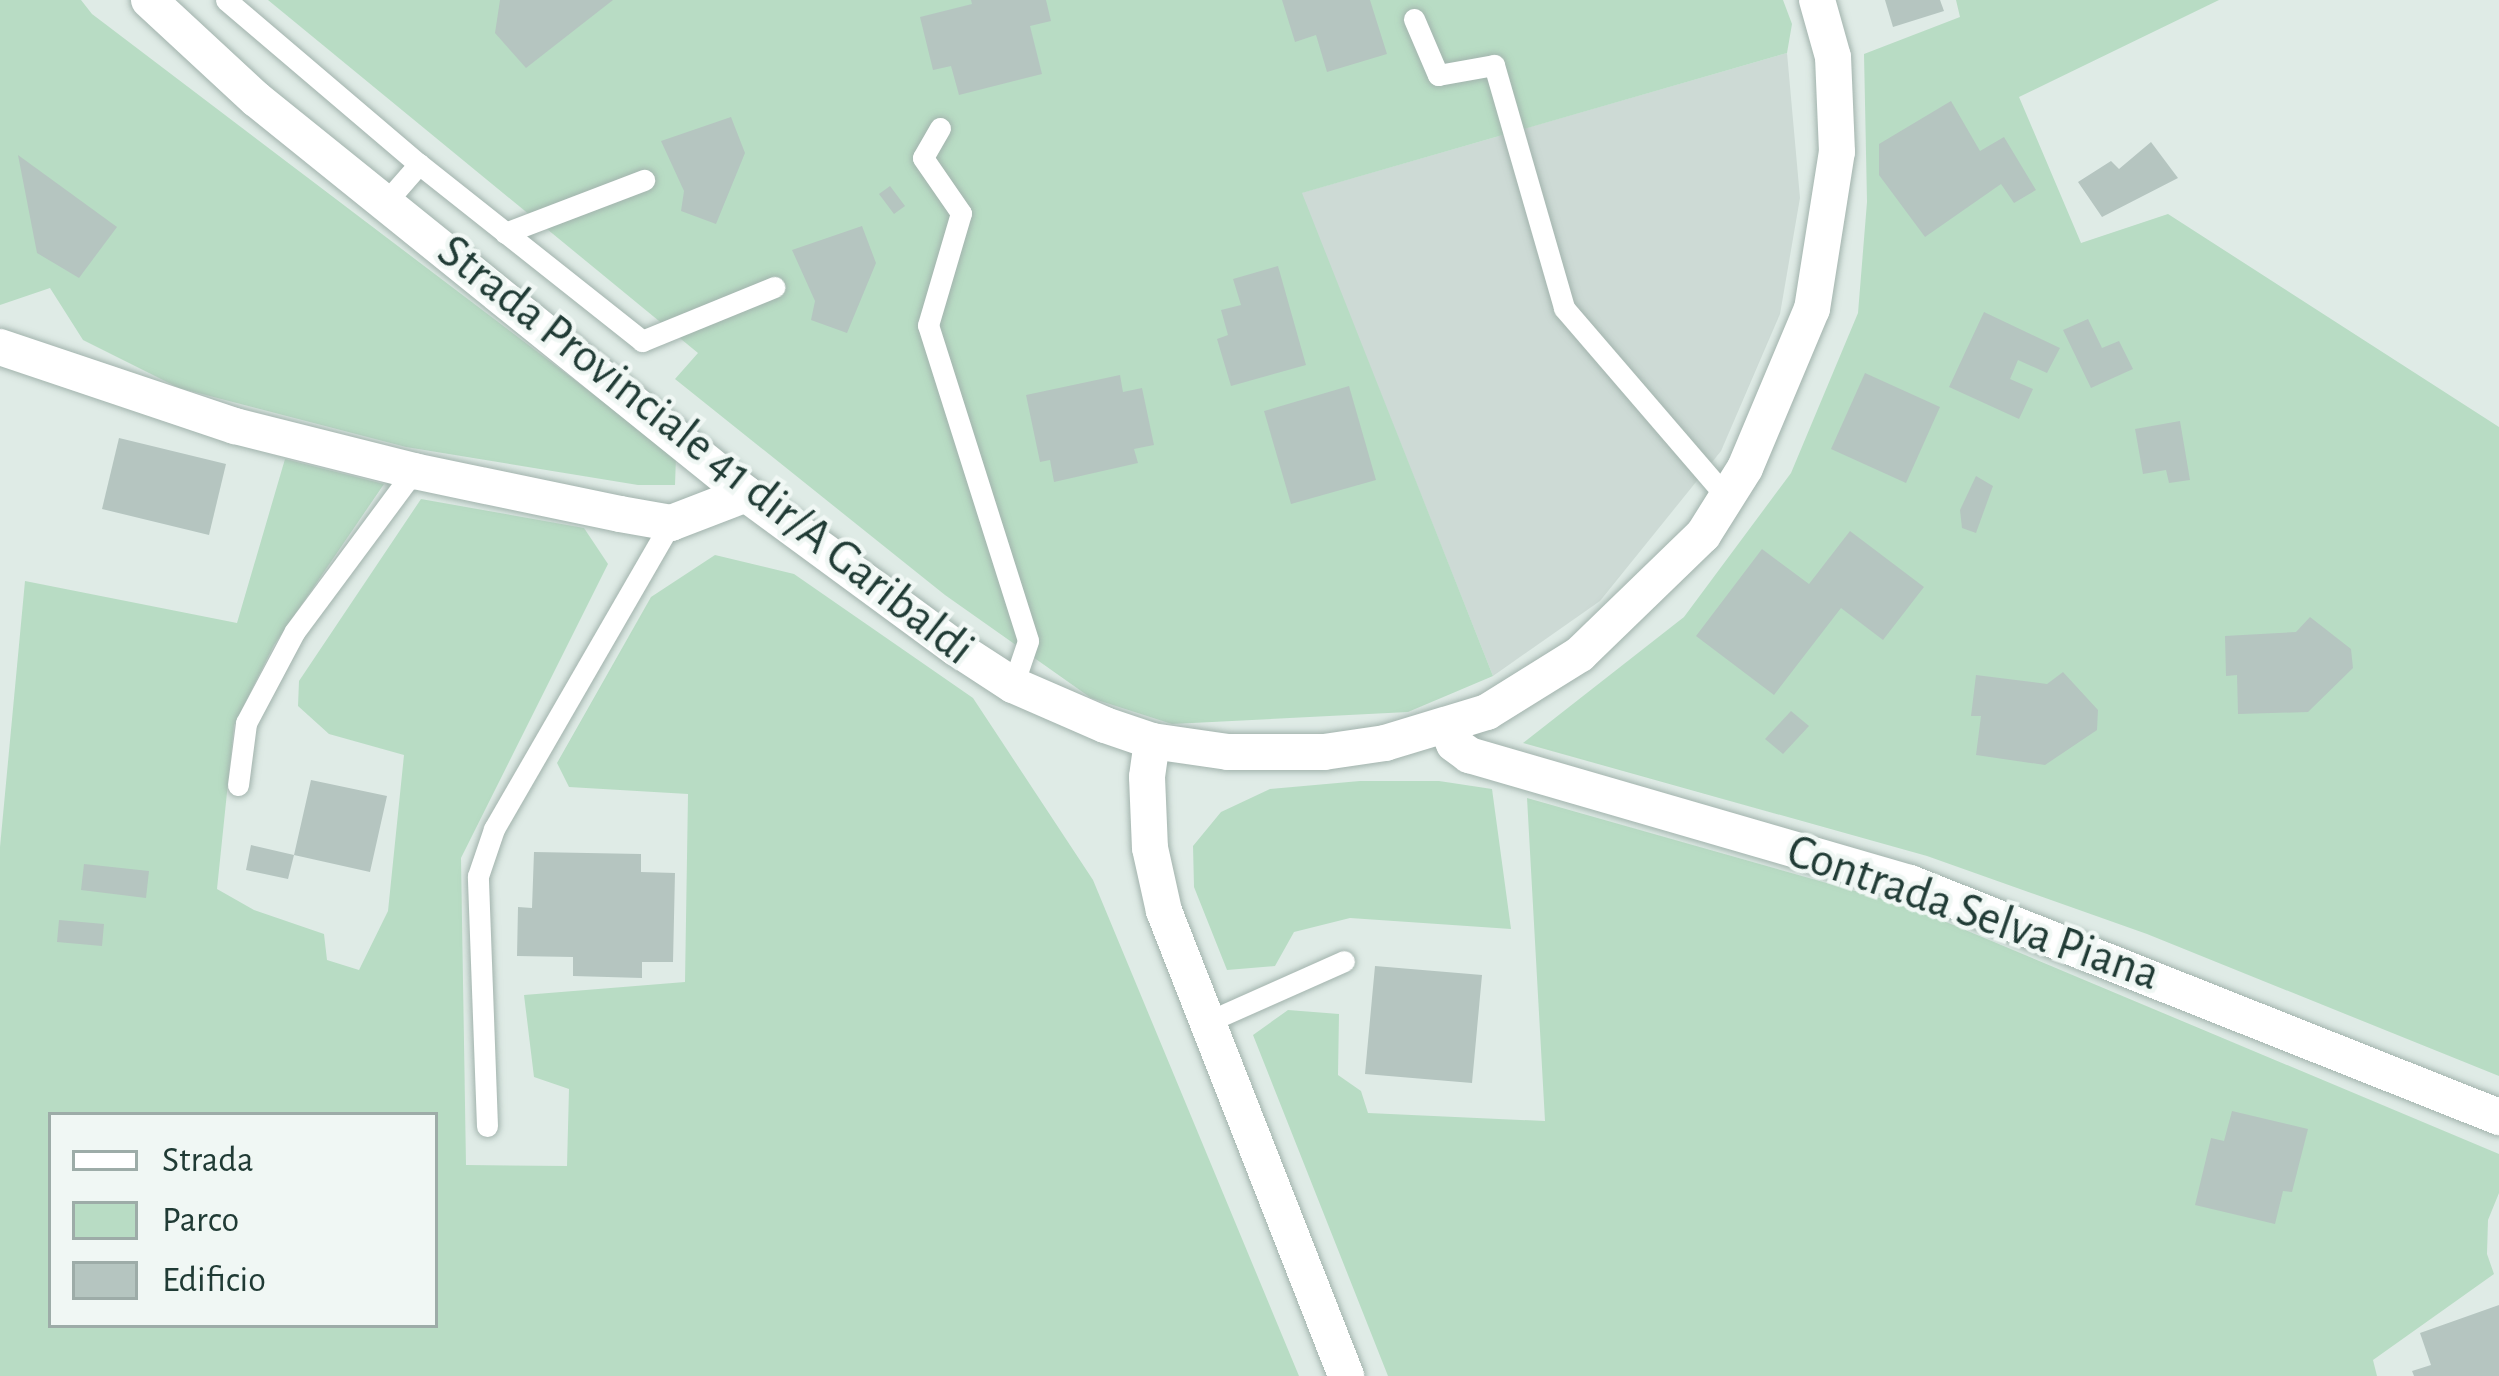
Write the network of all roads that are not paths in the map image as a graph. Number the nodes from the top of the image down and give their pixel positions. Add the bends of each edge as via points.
1 (149, 0) edge
2 (226, 0) edge
3 (1816, 0) edge
4 (1414, 19) dead end
5 (940, 128) dead end
6 (419, 164) junction
7 (644, 180) dead end
8 (386, 203) junction
9 (505, 232) junction
10 (775, 287) dead end
11 (0, 346) edge
12 (414, 471) junction
13 (746, 494) junction
14 (1728, 499) junction
15 (671, 523) junction
16 (1013, 685) junction
17 (1447, 728) junction
18 (1152, 741) junction
19 (238, 785) dead end
20 (1343, 961) dead end
21 (1205, 1023) junction
22 (2499, 1117) edge
23 (487, 1126) dead end
24 (1346, 1376) edge

1 - 8 main road, Strada Provinciale 41 dir/A Garibaldi
2 - 6 lane
3 - 14 main road, Strada Provinciale 41 dir/A Garibaldi via 1833,57 1837,152 1812,309
4 - 14 lane via 1438,75 1494,65 1564,308
5 - 16 lane via 923,158 961,213 928,325 1028,641
6 - 8 lane
6 - 9 lane
7 - 9 lane
8 - 13 main road, Strada Provinciale 41 dir/A Garibaldi
9 - 10 lane via 642,341
11 - 12 main road via 235,426
12 - 15 main road
12 - 19 lane via 296,631 246,723
13 - 15 main road
13 - 16 main road, Strada Provinciale 41 dir/A Garibaldi
14 - 17 main road, Strada Provinciale 41 dir/A Garibaldi via 1636,606 1580,654
15 - 23 lane via 494,829 478,876
16 - 18 main road, Strada Provinciale 41 dir/A Garibaldi
17 - 18 main road, Strada Provinciale 41 dir/A Garibaldi via 1324,752 1228,752
17 - 22 main road, Contrada Selva Piana via 1469,755 1910,883
18 - 21 main road via 1154,873
20 - 21 lane
21 - 24 main road

